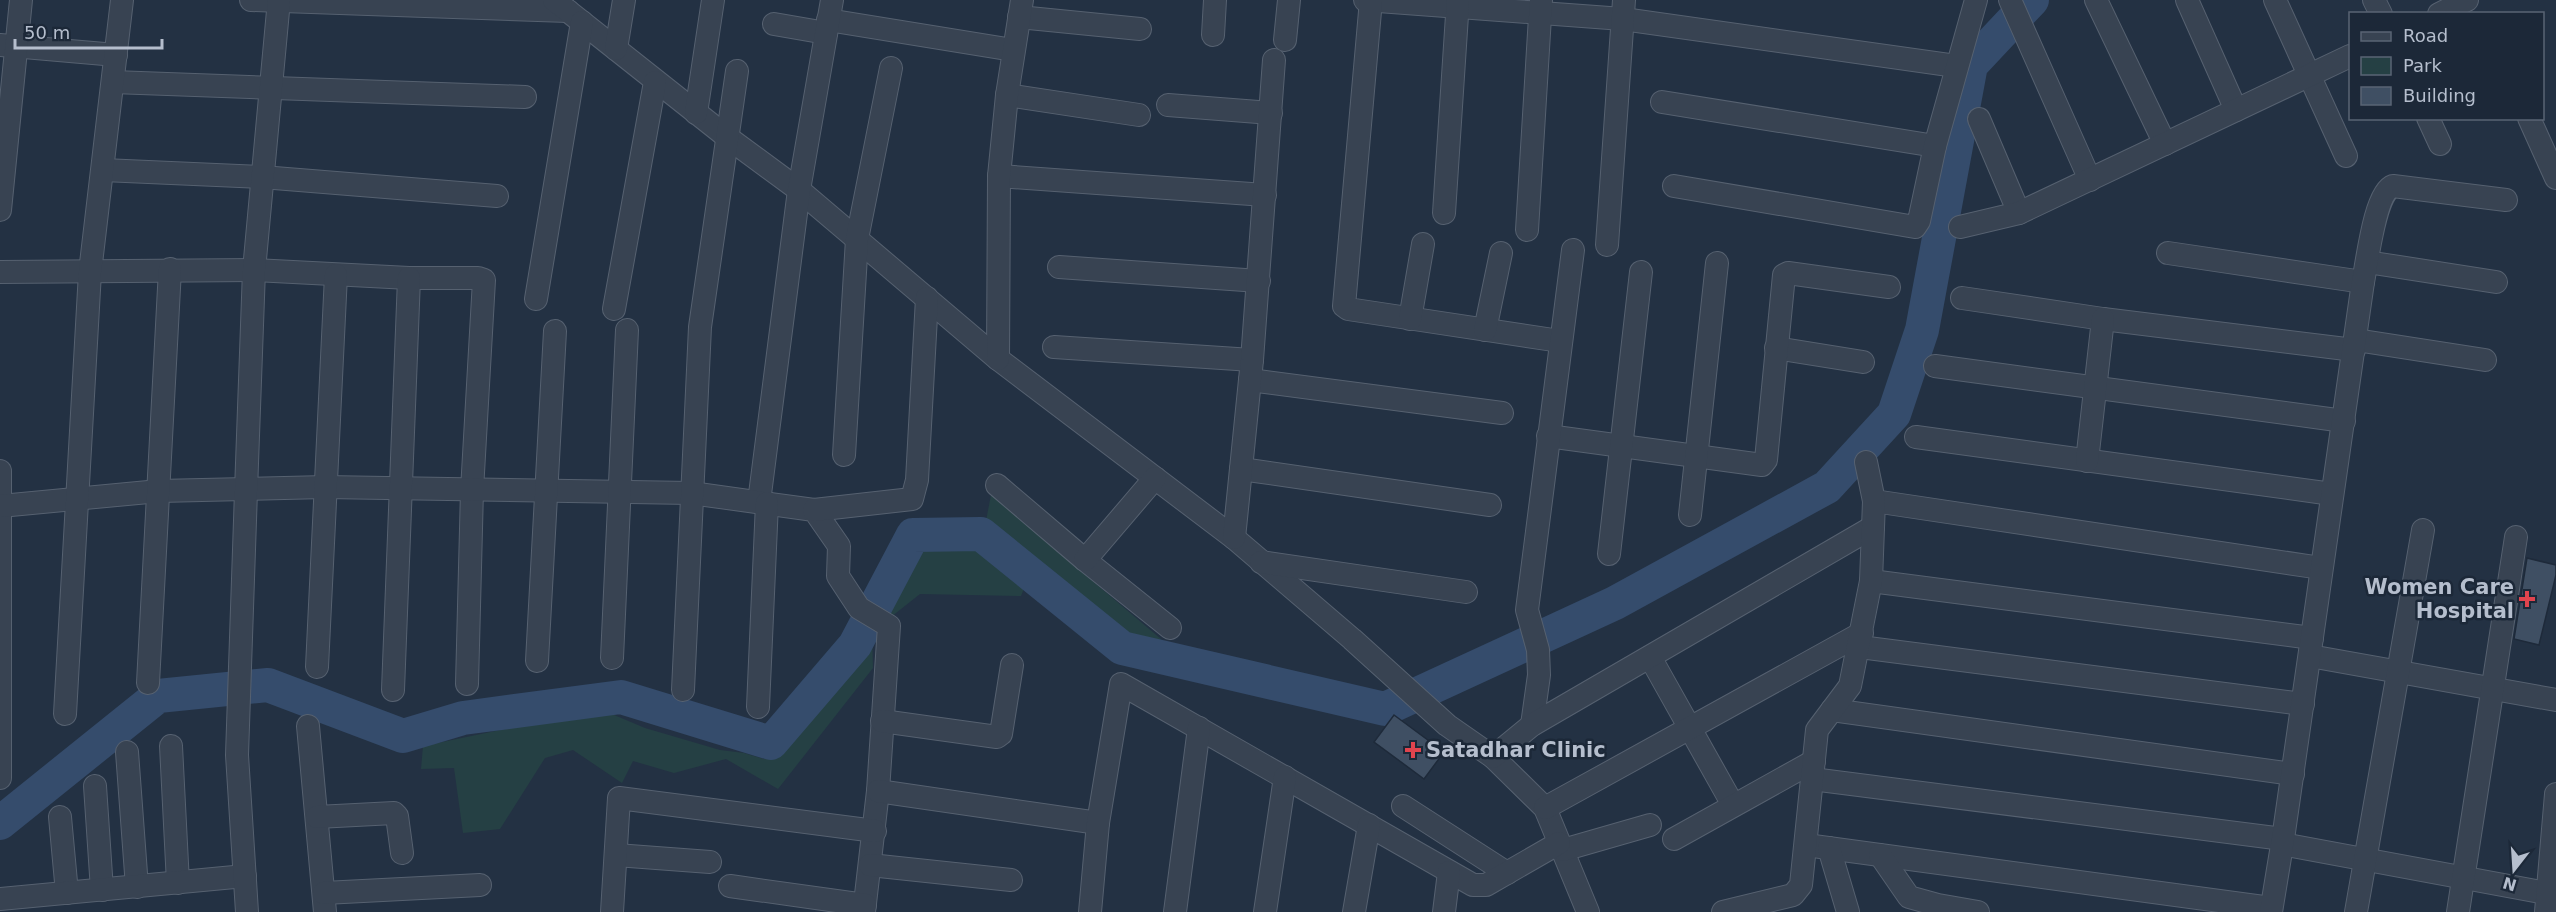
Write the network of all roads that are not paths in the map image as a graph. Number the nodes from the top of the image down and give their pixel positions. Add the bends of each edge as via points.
1 (21, 0) edge
2 (122, 0) edge
3 (251, 0) edge
4 (624, 0) edge
5 (713, 0) edge
6 (1215, 0) edge
7 (1289, 0) edge
8 (1365, 0) edge
9 (1371, 0) edge
10 (1976, 0) edge
11 (2010, 0) edge
12 (2096, 0) edge
13 (2187, 0) edge
14 (2275, 0) edge
15 (2467, 0) edge
16 (279, 1) edge
17 (1458, 3) edge
18 (1540, 6) edge
19 (1021, 8) edge
20 (1623, 10) edge
21 (568, 11) edge
22 (2443, 12) edge
23 (829, 18) edge
24 (774, 24) dead end
25 (1140, 29) dead end
26 (1213, 35) dead end
27 (1285, 40) dead end
28 (8, 46) edge
29 (616, 49) junction
30 (1013, 50) junction
31 (116, 55) junction
32 (2349, 56) edge
33 (1274, 60) dead end
34 (1956, 66) junction
35 (891, 68) dead end
36 (737, 71) dead end
37 (2310, 75) junction
38 (113, 82) junction
39 (655, 82) junction
40 (271, 89) junction
41 (1007, 95) junction
42 (525, 97) dead end
43 (1662, 102) dead end
44 (1168, 105) dead end
45 (2236, 110) junction
46 (696, 113) junction
47 (1271, 113) junction
48 (1139, 115) dead end
49 (1979, 119) dead end
50 (2429, 120) edge
51 (2530, 120) edge
52 (727, 137) junction
53 (2166, 144) junction
54 (2440, 144) dead end
55 (1935, 146) junction
56 (2346, 156) dead end
57 (103, 170) junction
58 (999, 176) junction
59 (262, 177) junction
60 (2556, 178) edge
61 (2090, 180) junction
62 (1674, 186) dead end
63 (799, 190) junction
64 (1265, 195) junction
65 (497, 196) dead end
66 (2506, 201) dead end
67 (0, 210) edge
68 (1444, 213) dead end
69 (2019, 213) junction
70 (1960, 227) dead end
71 (1527, 230) dead end
72 (857, 239) junction
73 (1423, 244) dead end
74 (1607, 245) dead end
75 (1573, 250) dead end
76 (1501, 253) dead end
77 (2168, 253) dead end
78 (1718, 263) dead end
79 (1059, 267) dead end
80 (170, 269) junction
81 (254, 270) junction
82 (0, 272) edge
83 (90, 272) junction
84 (1641, 272) dead end
85 (2365, 272) junction
86 (336, 275) junction
87 (409, 278) junction
88 (1259, 280) junction
89 (2496, 282) dead end
90 (1889, 287) dead end
91 (927, 298) junction
92 (1962, 298) dead end
93 (536, 299) dead end
94 (614, 309) dead end
95 (1410, 319) junction
96 (2103, 319) junction
97 (627, 330) dead end
98 (1485, 330) junction
99 (555, 331) dead end
100 (1560, 341) junction
101 (2355, 345) junction
102 (1054, 348) dead end
103 (1776, 348) junction
104 (998, 359) junction
105 (2485, 360) dead end
106 (1863, 362) dead end
107 (1935, 366) dead end
108 (1251, 370) junction
109 (2095, 388) junction
110 (1502, 413) dead end
111 (2344, 421) junction
112 (1548, 436) junction
113 (1916, 437) dead end
114 (1621, 446) junction
115 (844, 455) dead end
116 (1697, 457) junction
117 (2087, 460) junction
118 (1866, 462) dead end
119 (1240, 470) junction
120 (0, 471) edge
121 (1155, 478) junction
122 (997, 485) dead end
123 (326, 487) junction
124 (401, 488) junction
125 (472, 490) junction
126 (159, 491) junction
127 (246, 491) junction
128 (546, 492) junction
129 (621, 493) junction
130 (691, 493) junction
131 (2332, 494) junction
132 (78, 497) junction
133 (1874, 501) junction
134 (763, 503) junction
135 (1490, 505) dead end
136 (1, 506) edge
137 (814, 510) junction
138 (1690, 515) dead end
139 (1873, 527) junction
140 (2423, 530) dead end
141 (2516, 537) dead end
142 (1234, 538) junction
143 (1610, 554) dead end
144 (1085, 560) junction
145 (1261, 562) junction
146 (2321, 568) junction
147 (1871, 581) junction
148 (1466, 592) dead end
149 (1170, 628) dead end
150 (1861, 640) junction
151 (2311, 647) junction
152 (1650, 657) junction
153 (612, 658) dead end
154 (537, 661) dead end
155 (1012, 665) dead end
156 (317, 667) dead end
157 (2398, 672) junction
158 (148, 682) dead end
159 (467, 684) dead end
160 (2492, 688) junction
161 (393, 690) dead end
162 (683, 690) dead end
163 (2556, 700) edge
164 (2303, 704) junction
165 (758, 707) dead end
166 (1832, 710) junction
167 (65, 714) dead end
168 (882, 721) junction
169 (1532, 725) junction
170 (308, 726) dead end
171 (1199, 728) junction
172 (1691, 728) junction
173 (171, 746) dead end
174 (127, 752) dead end
175 (1493, 757) junction
176 (1813, 770) junction
177 (2293, 774) junction
178 (1286, 777) junction
179 (0, 778) edge
180 (95, 786) dead end
181 (878, 791) junction
182 (2556, 794) edge
183 (1732, 805) junction
184 (1403, 806) dead end
185 (1545, 808) junction
186 (317, 817) junction
187 (60, 818) dead end
188 (1098, 823) junction
189 (1369, 825) junction
190 (1650, 825) dead end
191 (874, 831) junction
192 (1674, 839) dead end
193 (2283, 842) junction
194 (1806, 845) junction
195 (1561, 846) junction
196 (1829, 848) junction
197 (402, 853) dead end
198 (616, 855) junction
199 (1880, 855) junction
200 (2365, 859) junction
201 (710, 862) dead end
202 (870, 865) junction
203 (1449, 872) junction
204 (1507, 873) junction
205 (245, 876) junction
206 (2463, 877) junction
207 (1011, 880) dead end
208 (178, 883) junction
209 (480, 885) dead end
210 (730, 886) dead end
211 (137, 887) junction
212 (102, 890) junction
213 (67, 893) junction
214 (0, 899) edge
215 (325, 902) edge
216 (2546, 902) edge
217 (864, 908) edge
218 (1940, 909) edge
219 (2271, 910) edge
220 (247, 912) edge
221 (612, 912) edge
222 (1090, 912) edge
223 (1175, 912) edge
224 (1265, 912) edge
225 (1354, 912) edge
226 (1444, 912) edge
227 (1588, 912) edge
228 (1723, 912) edge
229 (1848, 912) edge
230 (1978, 912) edge
231 (2356, 912) edge
232 (2458, 912) edge

1 - 28 street
2 - 31 street
3 - 16 street
4 - 29 street
5 - 46 street
6 - 26 street
7 - 27 street
8 - 9 street
9 - 17 street
9 - 95 street via 1343,304 1348,309
10 - 34 street
11 - 61 street
12 - 53 street
13 - 45 street
14 - 37 street
15 - 22 street
16 - 21 street
16 - 40 street
17 - 18 street
17 - 68 street
18 - 20 street
18 - 71 street
19 - 25 street
19 - 30 street
20 - 34 street
20 - 74 street
21 - 29 street
21 - 93 street
23 - 24 street
23 - 30 street
23 - 63 street
28 - 31 street
28 - 67 street
29 - 39 street
30 - 41 street
31 - 38 street
32 - 37 street
33 - 47 street
34 - 55 street
35 - 72 street
36 - 52 street
37 - 45 street
37 - 56 street
38 - 40 street
38 - 57 street
39 - 46 street
39 - 94 street
40 - 42 street
40 - 59 street
41 - 48 street
41 - 58 street
43 - 55 street
44 - 47 street
45 - 53 street
46 - 52 street
47 - 64 street
49 - 69 street
50 - 54 street
51 - 60 street
52 - 63 street
52 - 130 street via 702,302
53 - 61 street
55 - 62 street via 1919,221 1912,227
57 - 59 street
57 - 83 street
58 - 64 street
58 - 104 street
59 - 65 street
59 - 81 street
61 - 69 street
63 - 72 street
63 - 134 street
64 - 88 street
66 - 85 street via 2390,186 2376,216
69 - 70 street
72 - 91 street
72 - 115 street
73 - 95 street
75 - 100 street
76 - 98 street
77 - 85 street
78 - 116 street
79 - 88 street
80 - 81 street
80 - 83 street
80 - 126 street
81 - 86 street
81 - 127 street
82 - 83 street
83 - 132 street
84 - 114 street
85 - 89 street
85 - 101 street
86 - 87 street
86 - 123 street
87 - 124 street
87 - 125 street via 478,278 485,283
88 - 108 street
90 - 103 street via 1786,274
91 - 104 street
91 - 137 street via 917,480 912,499
92 - 96 street
95 - 98 street
96 - 101 street
96 - 109 street
97 - 129 street
98 - 100 street
99 - 128 street
100 - 112 street
101 - 105 street
101 - 111 street
102 - 108 street
103 - 106 street
103 - 116 street via 1764,463 1759,466
104 - 121 street
107 - 109 street
108 - 110 street
108 - 119 street
109 - 111 street
109 - 117 street
111 - 131 street
112 - 114 street
112 - 169 street via 1527,610 1538,650
113 - 117 street
114 - 116 street
114 - 143 street
116 - 138 street
117 - 131 street
118 - 133 street
119 - 135 street
119 - 142 street
120 - 136 street
121 - 142 street
121 - 144 street
122 - 144 street
123 - 124 street
123 - 127 street
123 - 156 street
124 - 125 street
124 - 161 street
125 - 128 street
125 - 159 street
126 - 127 street
126 - 132 street
126 - 158 street
127 - 205 street via 237,755
128 - 129 street
128 - 154 street
129 - 130 street
129 - 153 street
130 - 134 street
130 - 162 street
131 - 146 street
132 - 136 street
132 - 167 street
133 - 139 street
133 - 146 street
134 - 137 street
134 - 165 street
136 - 179 street
137 - 168 street via 838,546 838,576 859,608 889,626
139 - 147 street
139 - 152 street
140 - 157 street
141 - 160 street
142 - 145 street
144 - 149 street
145 - 148 street
145 - 175 street via 1447,725
146 - 151 street
147 - 150 street
147 - 151 street
150 - 164 street
150 - 166 street via 1850,686
150 - 172 street
151 - 157 street
151 - 164 street
152 - 169 street
152 - 172 street
155 - 168 street via 1001,734 997,737
157 - 160 street
157 - 200 street
160 - 163 street
160 - 206 street
164 - 177 street
166 - 176 street via 1817,730
166 - 177 street
168 - 181 street
169 - 175 street
170 - 186 street
171 - 178 street
171 - 188 street via 1119,685
171 - 223 street
172 - 183 street
172 - 185 street
173 - 208 street
174 - 211 street
175 - 185 street
176 - 183 street
176 - 193 street
176 - 194 street
177 - 193 street
178 - 189 street
178 - 224 street
180 - 212 street
181 - 188 street
181 - 191 street
182 - 216 street
183 - 192 street
184 - 204 street
185 - 195 street
186 - 197 street via 394,813
186 - 215 street
187 - 213 street
188 - 222 street
189 - 203 street
189 - 225 street
190 - 195 street
191 - 198 street via 621,798
191 - 202 street
193 - 200 street
193 - 219 street
194 - 196 street
194 - 228 street via 1803,877 1797,891
195 - 204 street
195 - 227 street
196 - 199 street
196 - 229 street
198 - 201 street
198 - 221 street
199 - 218 street via 1909,897
199 - 219 street
200 - 206 street
200 - 231 street
202 - 207 street
202 - 217 street
203 - 204 street via 1478,886
203 - 226 street
205 - 208 street
205 - 220 street
206 - 216 street
206 - 232 street
208 - 211 street
209 - 215 street
210 - 217 street
211 - 212 street
212 - 213 street
213 - 214 street
218 - 230 street

